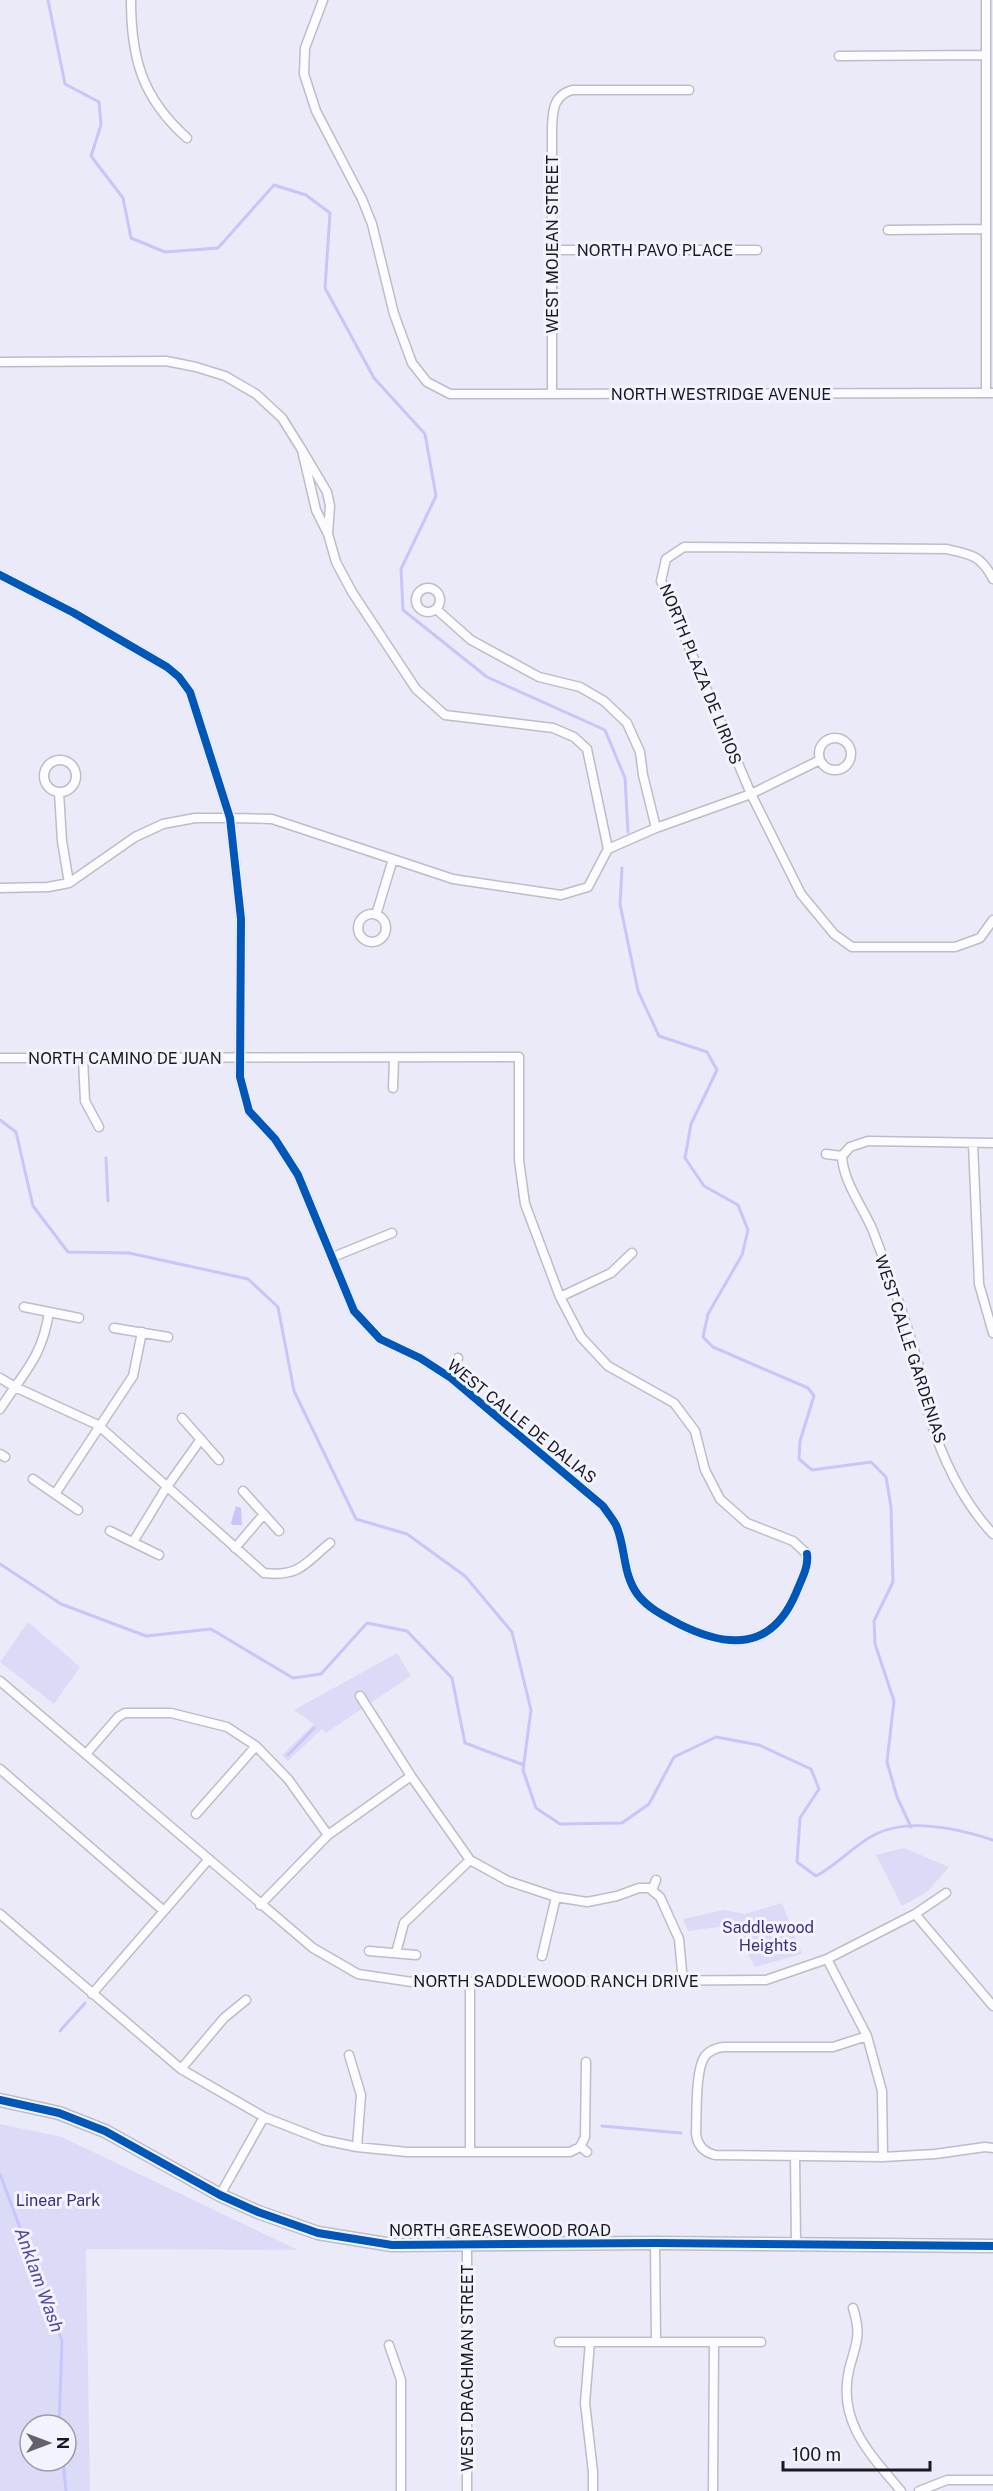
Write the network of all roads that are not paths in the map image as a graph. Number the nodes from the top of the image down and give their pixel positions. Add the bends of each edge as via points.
1 (131, 0) edge
2 (323, 0) edge
3 (986, 0) edge
4 (986, 55) junction
5 (838, 56) dead end
6 (689, 90) dead end
7 (187, 138) dead end
8 (986, 229) junction
9 (888, 230) dead end
10 (554, 249) junction
11 (757, 250) dead end
12 (0, 362) edge
13 (989, 393) edge
14 (552, 394) junction
15 (302, 450) junction
16 (327, 534) junction
17 (0, 575) edge
18 (993, 579) edge
19 (436, 609) dead end
20 (820, 760) dead end
21 (59, 792) dead end
22 (751, 794) junction
23 (230, 818) junction
24 (656, 828) junction
25 (608, 849) junction
26 (393, 859) junction
27 (69, 883) junction
28 (0, 888) edge
29 (376, 915) dead end
30 (993, 920) edge
31 (0, 1058) edge
32 (82, 1058) junction
33 (239, 1058) junction
34 (394, 1059) junction
35 (393, 1088) dead end
36 (99, 1127) dead end
37 (973, 1143) junction
38 (993, 1143) edge
39 (826, 1154) dead end
40 (842, 1156) junction
41 (392, 1233) dead end
42 (632, 1253) dead end
43 (333, 1257) junction
44 (561, 1297) junction
45 (24, 1307) dead end
46 (49, 1312) junction
47 (79, 1318) dead end
48 (114, 1328) dead end
49 (142, 1332) junction
50 (993, 1333) edge
51 (168, 1337) dead end
52 (458, 1358) dead end
53 (449, 1376) junction
54 (0, 1378) edge
55 (15, 1387) junction
56 (0, 1409) edge
57 (182, 1418) dead end
58 (98, 1425) junction
59 (201, 1439) junction
60 (219, 1460) dead end
61 (33, 1479) dead end
62 (166, 1488) junction
63 (243, 1491) dead end
64 (55, 1494) junction
65 (78, 1510) dead end
66 (264, 1514) junction
67 (110, 1531) dead end
68 (279, 1531) dead end
69 (993, 1534) edge
70 (133, 1542) junction
71 (330, 1543) dead end
72 (236, 1548) junction
73 (159, 1555) dead end
74 (0, 1681) edge
75 (360, 1696) dead end
76 (256, 1746) junction
77 (86, 1754) junction
78 (0, 1769) edge
79 (411, 1776) junction
80 (196, 1814) dead end
81 (328, 1835) junction
82 (209, 1859) junction
83 (470, 1860) junction
84 (656, 1881) dead end
85 (652, 1890) junction
86 (946, 1893) dead end
87 (556, 1897) junction
88 (261, 1905) junction
89 (164, 1911) junction
90 (0, 1914) edge
91 (915, 1914) junction
92 (369, 1951) dead end
93 (396, 1953) junction
94 (416, 1955) dead end
95 (542, 1956) dead end
96 (827, 1959) junction
97 (470, 1982) junction
98 (683, 1982) junction
99 (92, 1994) junction
100 (246, 2000) dead end
101 (993, 2006) edge
102 (867, 2036) junction
103 (349, 2055) dead end
104 (586, 2062) dead end
105 (181, 2069) junction
106 (0, 2100) edge
107 (264, 2117) junction
108 (357, 2147) junction
109 (993, 2148) edge
110 (470, 2152) junction
111 (795, 2156) junction
112 (883, 2157) junction
113 (220, 2195) junction
114 (655, 2243) junction
115 (796, 2243) junction
116 (467, 2246) junction
117 (993, 2246) edge
118 (853, 2308) dead end
119 (559, 2342) dead end
120 (590, 2342) junction
121 (656, 2342) junction
122 (714, 2342) junction
123 (761, 2342) dead end
124 (390, 2345) dead end
125 (993, 2480) edge
126 (401, 2491) edge
127 (467, 2491) edge
128 (592, 2491) edge
129 (713, 2491) edge
130 (901, 2491) edge
131 (919, 2491) edge

1 - 7 street via 131,36 139,70 167,120
2 - 14 street, NORTH WESTRIDGE AVENUE via 305,48 304,74 316,111 372,224 394,314 412,363 427,382 450,394
3 - 4 street
4 - 5 street
4 - 8 street
6 - 10 street, WEST MOJEAN STREET via 577,89 556,99 552,111
8 - 9 street
8 - 13 street
10 - 11 street, NORTH PAVO PLACE
10 - 14 street, WEST MOJEAN STREET
12 - 15 street via 166,361 225,376 256,394 282,418
13 - 14 street, NORTH WESTRIDGE AVENUE
15 - 16 street via 316,510
15 - 16 street via 327,492
16 - 25 street via 352,592 416,688 445,715 553,728 574,737 587,749
17 - 23 street via 74,613 179,677 190,692
18 - 22 street, NORTH PLAZA DE LIRIOS via 986,564 972,554 946,549 684,548 666,559 661,582
19 - 24 street via 471,640 540,677 579,687 604,701 627,723 640,752
20 - 22 street
21 - 27 street
22 - 24 street
22 - 30 street, NORTH PLAZA DE LIRIOS via 801,894 834,934 852,946 955,947 980,938
23 - 26 street via 272,819
23 - 27 street via 195,818 163,824 135,837
23 - 33 street via 241,919
24 - 25 street
25 - 26 street via 588,887 561,896 453,879
26 - 29 street
27 - 28 street
31 - 32 street, NORTH CAMINO DE JUAN
32 - 33 street, NORTH CAMINO DE JUAN
32 - 36 street via 85,1101
33 - 34 street, NORTH CAMINO DE JUAN
33 - 43 street, WEST CALLE DE DALIAS via 249,1111 289,1159
34 - 35 street
34 - 44 street, NORTH CAMINO DE JUAN via 519,1057 519,1160 525,1204
37 - 38 street
37 - 40 street via 868,1142 850,1147
37 - 50 street via 979,1284
39 - 40 street
40 - 69 street, WEST CALLE GARDENIAS via 846,1176 873,1231 895,1294 937,1436 960,1488 977,1517
41 - 43 street
42 - 44 street via 611,1273
43 - 53 street, WEST CALLE DE DALIAS via 354,1311 380,1339
44 - 53 street, WEST CALLE DE DALIAS via 581,1337 608,1366 674,1403 695,1431 705,1470 720,1499 747,1523 810,1552 789,1609 776,1627 756,1638 735,1642 695,1632 658,1613 638,1594 624,1565 616,1526 603,1506
45 - 46 street
46 - 47 street
46 - 55 street via 40,1352
48 - 49 street
49 - 51 street
49 - 58 street via 133,1376
52 - 53 street, WEST CALLE DE DALIAS
54 - 55 street
55 - 56 street
55 - 58 street
57 - 59 street
58 - 62 street
58 - 64 street
59 - 60 street
59 - 62 street
61 - 64 street
62 - 70 street
62 - 72 street
63 - 66 street
64 - 65 street
66 - 68 street
66 - 72 street
67 - 70 street
70 - 73 street
71 - 72 street via 295,1572 284,1575 264,1573
74 - 77 street, NORTH SADDLEWOOD RANCH DRIVE
75 - 79 street
76 - 77 street via 227,1727 171,1713 125,1711
76 - 80 street
76 - 81 street via 288,1779
77 - 82 street, NORTH SADDLEWOOD RANCH DRIVE
78 - 89 street
79 - 81 street
79 - 83 street
81 - 88 street
82 - 88 street, NORTH SADDLEWOOD RANCH DRIVE
82 - 89 street
83 - 87 street via 508,1881
83 - 93 street via 404,1923
84 - 85 street
85 - 87 street via 643,1887 588,1902
85 - 98 street via 663,1902 679,1939
86 - 91 street, NORTH SADDLEWOOD RANCH DRIVE
87 - 95 street
88 - 97 street, NORTH SADDLEWOOD RANCH DRIVE via 313,1948 358,1974 412,1982
89 - 99 street
90 - 99 street
91 - 96 street, NORTH SADDLEWOOD RANCH DRIVE
91 - 101 street
92 - 93 street
93 - 94 street
96 - 98 street, NORTH SADDLEWOOD RANCH DRIVE via 766,1980
96 - 102 street
97 - 98 street, NORTH SADDLEWOOD RANCH DRIVE
97 - 110 street
99 - 105 street
100 - 105 street via 224,2018
102 - 111 street via 833,2047 706,2050 700,2067 696,2133 700,2149 715,2155
102 - 112 street via 882,2091
103 - 108 street via 361,2095
104 - 110 street via 586,2131 582,2148 564,2153
105 - 107 street
106 - 113 street, NORTH GREASEWOOD ROAD via 59,2113 105,2131
107 - 108 street via 323,2140
107 - 113 street
108 - 110 street
109 - 112 street
111 - 112 street
111 - 115 street
113 - 116 street, NORTH GREASEWOOD ROAD via 318,2233 392,2245
114 - 115 street, NORTH GREASEWOOD ROAD
114 - 116 street, NORTH GREASEWOOD ROAD
114 - 121 street
115 - 117 street, NORTH GREASEWOOD ROAD
116 - 127 street, WEST DRACHMAN STREET
118 - 130 street via 859,2327 847,2382 848,2414 865,2448
119 - 120 street
120 - 121 street
120 - 128 street via 585,2403
121 - 122 street
122 - 123 street
122 - 129 street
124 - 126 street via 401,2380
125 - 131 street via 946,2480

